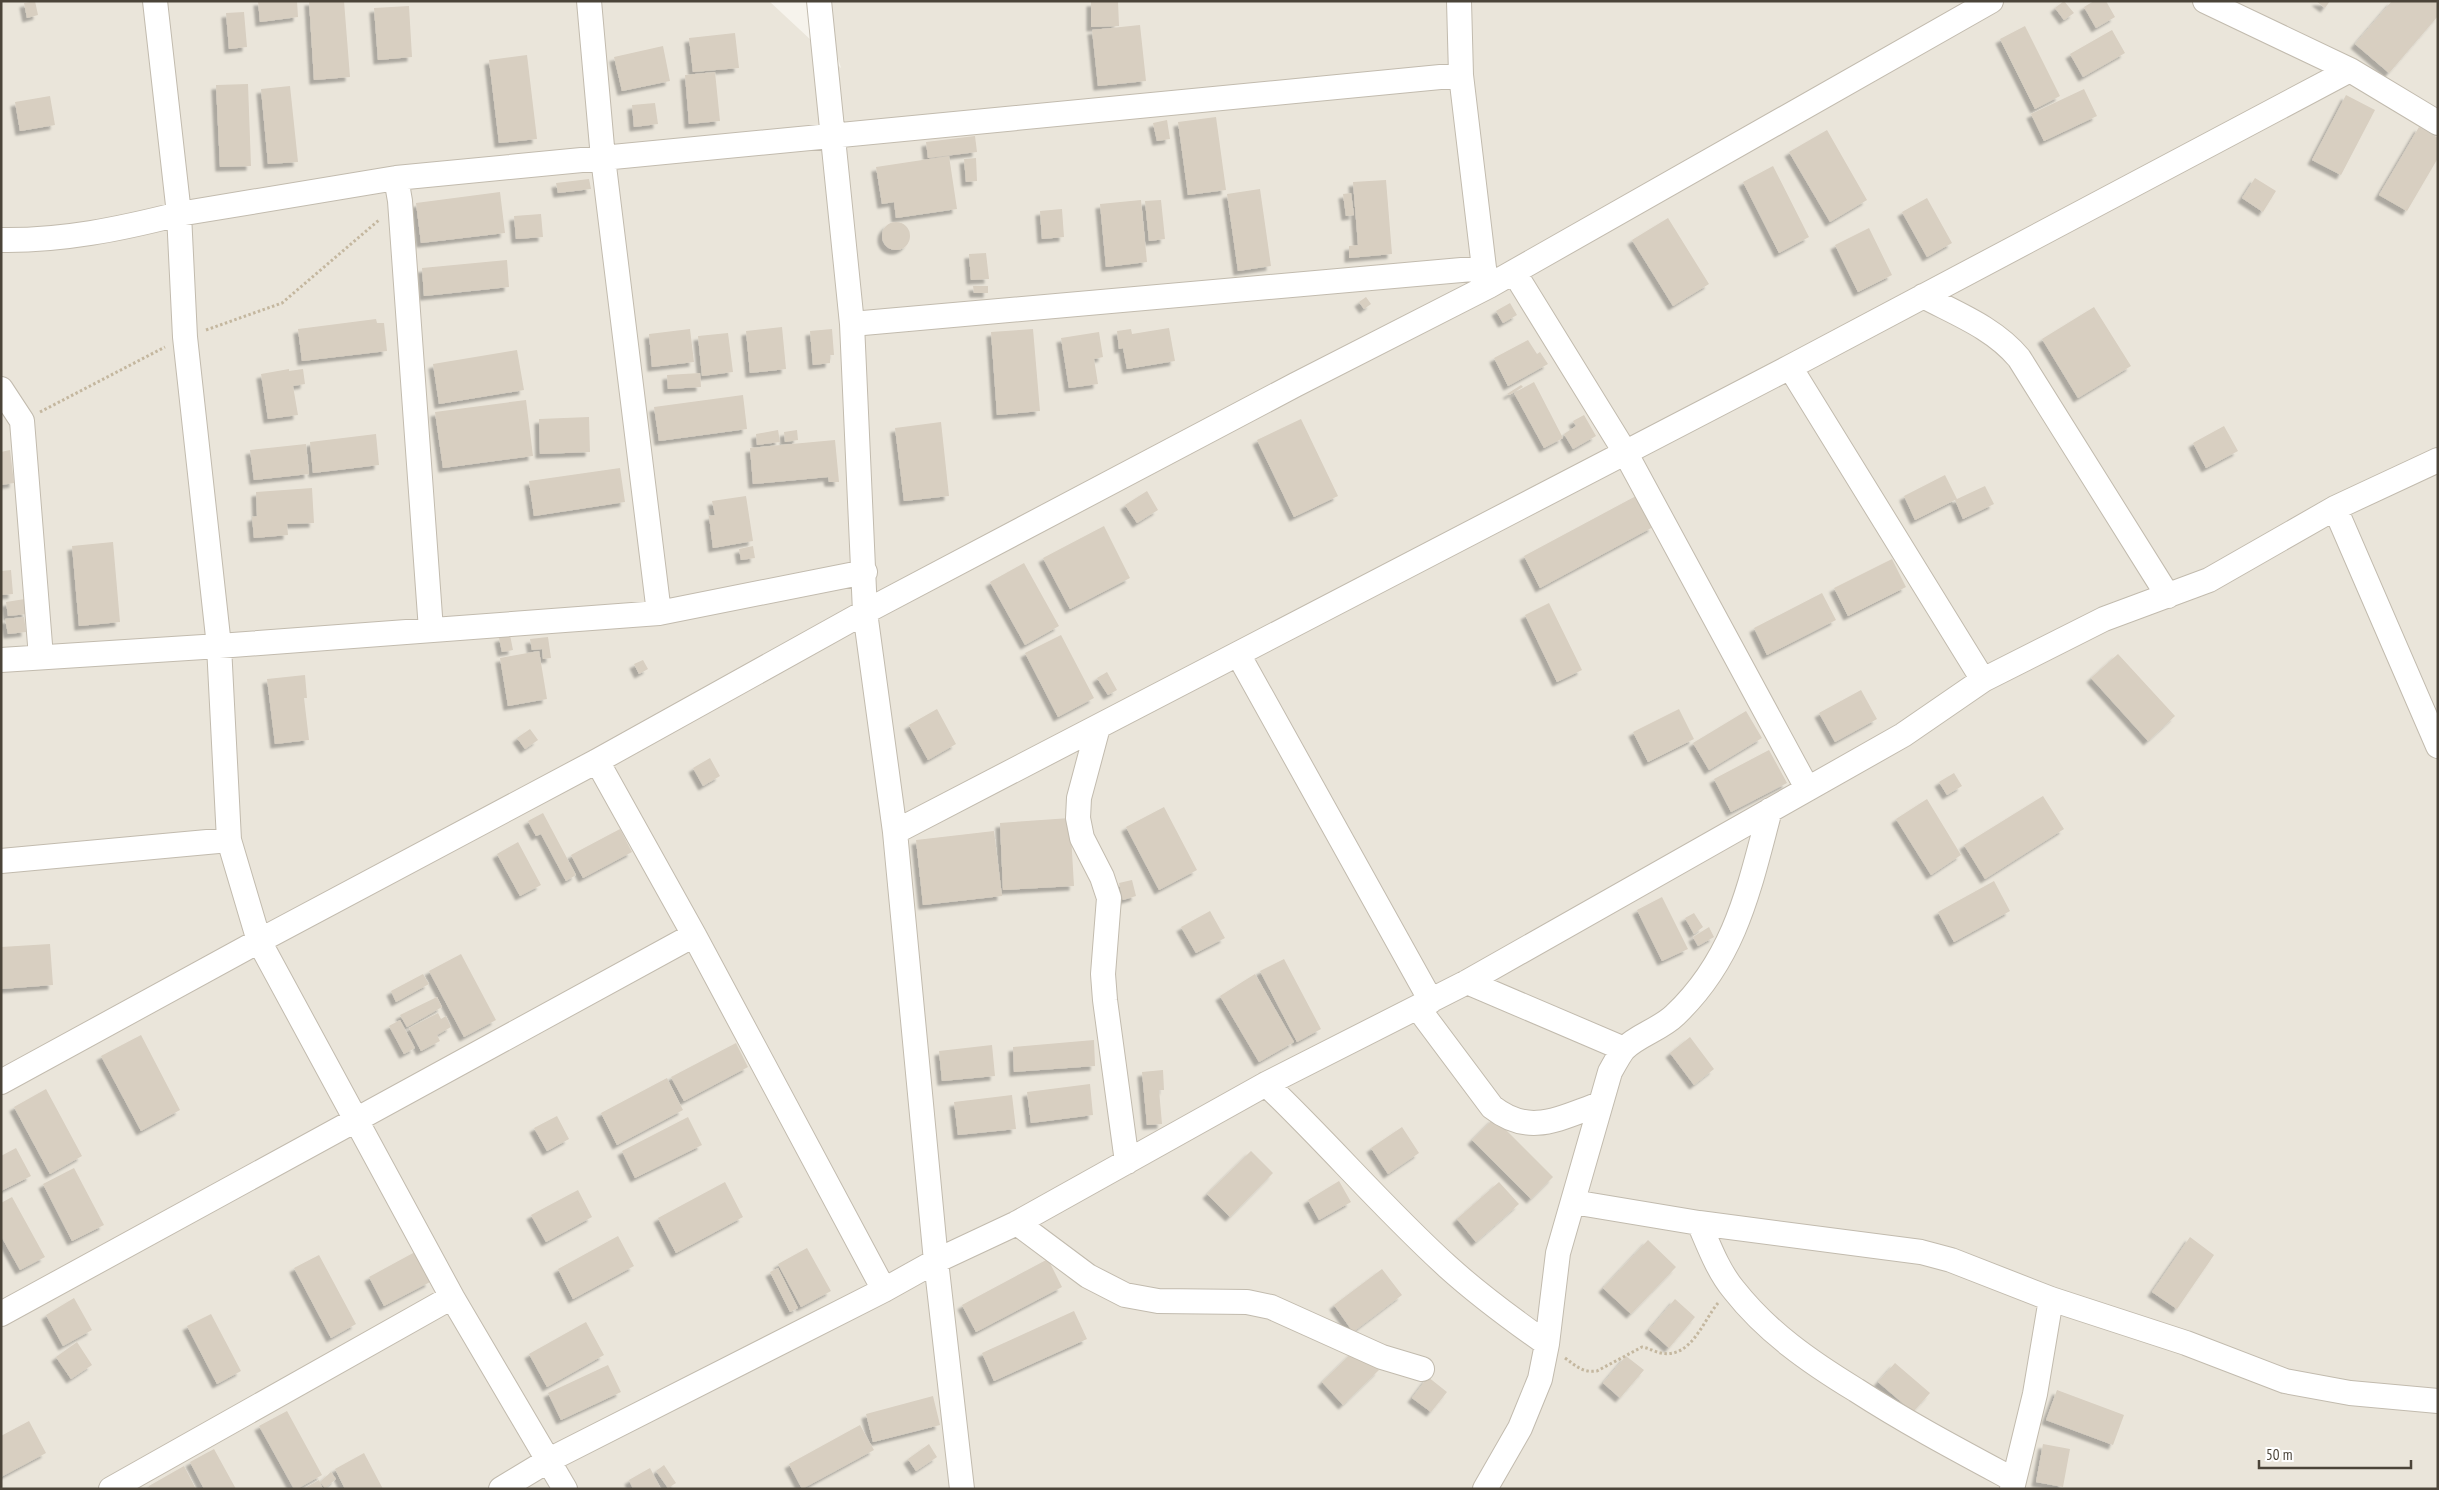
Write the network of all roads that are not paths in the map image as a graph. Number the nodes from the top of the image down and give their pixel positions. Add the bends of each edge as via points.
1 (155, 1) edge
2 (589, 1) edge
3 (819, 1) edge
4 (1459, 1) edge
5 (1991, 1) edge
6 (2205, 1) edge
7 (2350, 70) junction
8 (1461, 75) junction
9 (2438, 123) edge
10 (832, 137) junction
11 (602, 158) junction
12 (396, 178) junction
13 (179, 214) junction
14 (1, 240) edge
15 (1514, 272) junction
16 (1487, 277) junction
17 (1923, 296) junction
18 (852, 324) junction
19 (1790, 367) junction
20 (1, 389) edge
21 (1625, 452) junction
22 (2438, 460) edge
23 (2335, 508) junction
24 (865, 572) junction
25 (2168, 596) junction
26 (865, 612) junction
27 (659, 613) junction
28 (432, 630) junction
29 (219, 646) junction
30 (1238, 654) junction
31 (41, 658) junction
32 (1, 660) edge
33 (1983, 680) junction
34 (1098, 727) junction
35 (2438, 746) edge
36 (597, 761) junction
37 (1807, 788) junction
38 (1770, 810) junction
39 (895, 832) junction
40 (229, 840) junction
41 (1, 861) edge
42 (694, 935) junction
43 (259, 941) junction
44 (1467, 982) junction
45 (1425, 1004) junction
46 (1624, 1049) junction
47 (1, 1082) edge
48 (1266, 1084) junction
49 (1600, 1104) junction
50 (357, 1119) junction
51 (1127, 1162) junction
52 (1573, 1202) junction
53 (1017, 1223) junction
54 (1698, 1223) junction
55 (936, 1261) junction
56 (884, 1290) junction
57 (452, 1298) junction
58 (2050, 1299) junction
59 (1, 1314) edge
60 (1547, 1344) junction
61 (1422, 1369) dead end
62 (2438, 1402) edge
63 (549, 1460) junction
64 (2013, 1484) edge
65 (111, 1489) edge
66 (501, 1489) edge
67 (565, 1489) edge
68 (962, 1489) edge
69 (1485, 1489) edge

1 - 13 street
2 - 11 street
3 - 10 street
4 - 8 street
5 - 15 street
6 - 7 street
7 - 9 street
7 - 17 street
8 - 10 street
8 - 16 street
10 - 11 street
10 - 18 street
11 - 12 street
11 - 27 street
12 - 13 street
12 - 28 street
13 - 14 street via 56,239
13 - 29 street via 185,337
15 - 16 street
15 - 21 street
16 - 18 street
16 - 26 street via 1286,389
17 - 19 street
17 - 25 street via 2007,343
18 - 24 street
19 - 21 street
19 - 33 street
20 - 31 street via 22,421
21 - 30 street
21 - 37 street
22 - 23 street
23 - 25 street via 2209,580
23 - 35 street
24 - 26 street
24 - 27 street
25 - 33 street via 2104,619
26 - 36 street
26 - 39 street
27 - 28 street
28 - 29 street
29 - 31 street
29 - 40 street
30 - 34 street
30 - 45 street
31 - 32 street
33 - 37 street via 1903,735
34 - 39 street
34 - 51 street via 1079,798 1078,818 1082,838 1109,898 1103,974
36 - 42 street
36 - 43 street
37 - 38 street
38 - 44 street
38 - 46 street via 1734,933 1712,970 1674,1016
39 - 55 street
40 - 41 street
40 - 43 street
42 - 50 street
42 - 56 street
43 - 47 street
43 - 50 street
44 - 45 street
44 - 46 street
45 - 48 street
45 - 49 street via 1492,1107 1506,1118 1527,1124 1547,1122
46 - 49 street via 1610,1072
48 - 51 street
48 - 60 street via 1318,1134 1394,1216 1449,1267
49 - 52 street
50 - 57 street
50 - 59 street
51 - 53 street
52 - 54 street
52 - 60 street via 1558,1253
53 - 55 street
53 - 61 street via 1088,1276 1125,1295 1158,1301 1247,1302 1271,1307 1382,1357
54 - 58 street via 1922,1252
54 - 64 street via 1733,1289 1769,1329 1815,1364
55 - 56 street
55 - 68 street
56 - 63 street
57 - 63 street
57 - 65 street
58 - 62 street via 2186,1343 2285,1381 2350,1393
58 - 64 street via 2035,1394
60 - 69 street via 1540,1379 1520,1428
63 - 66 street
63 - 67 street

